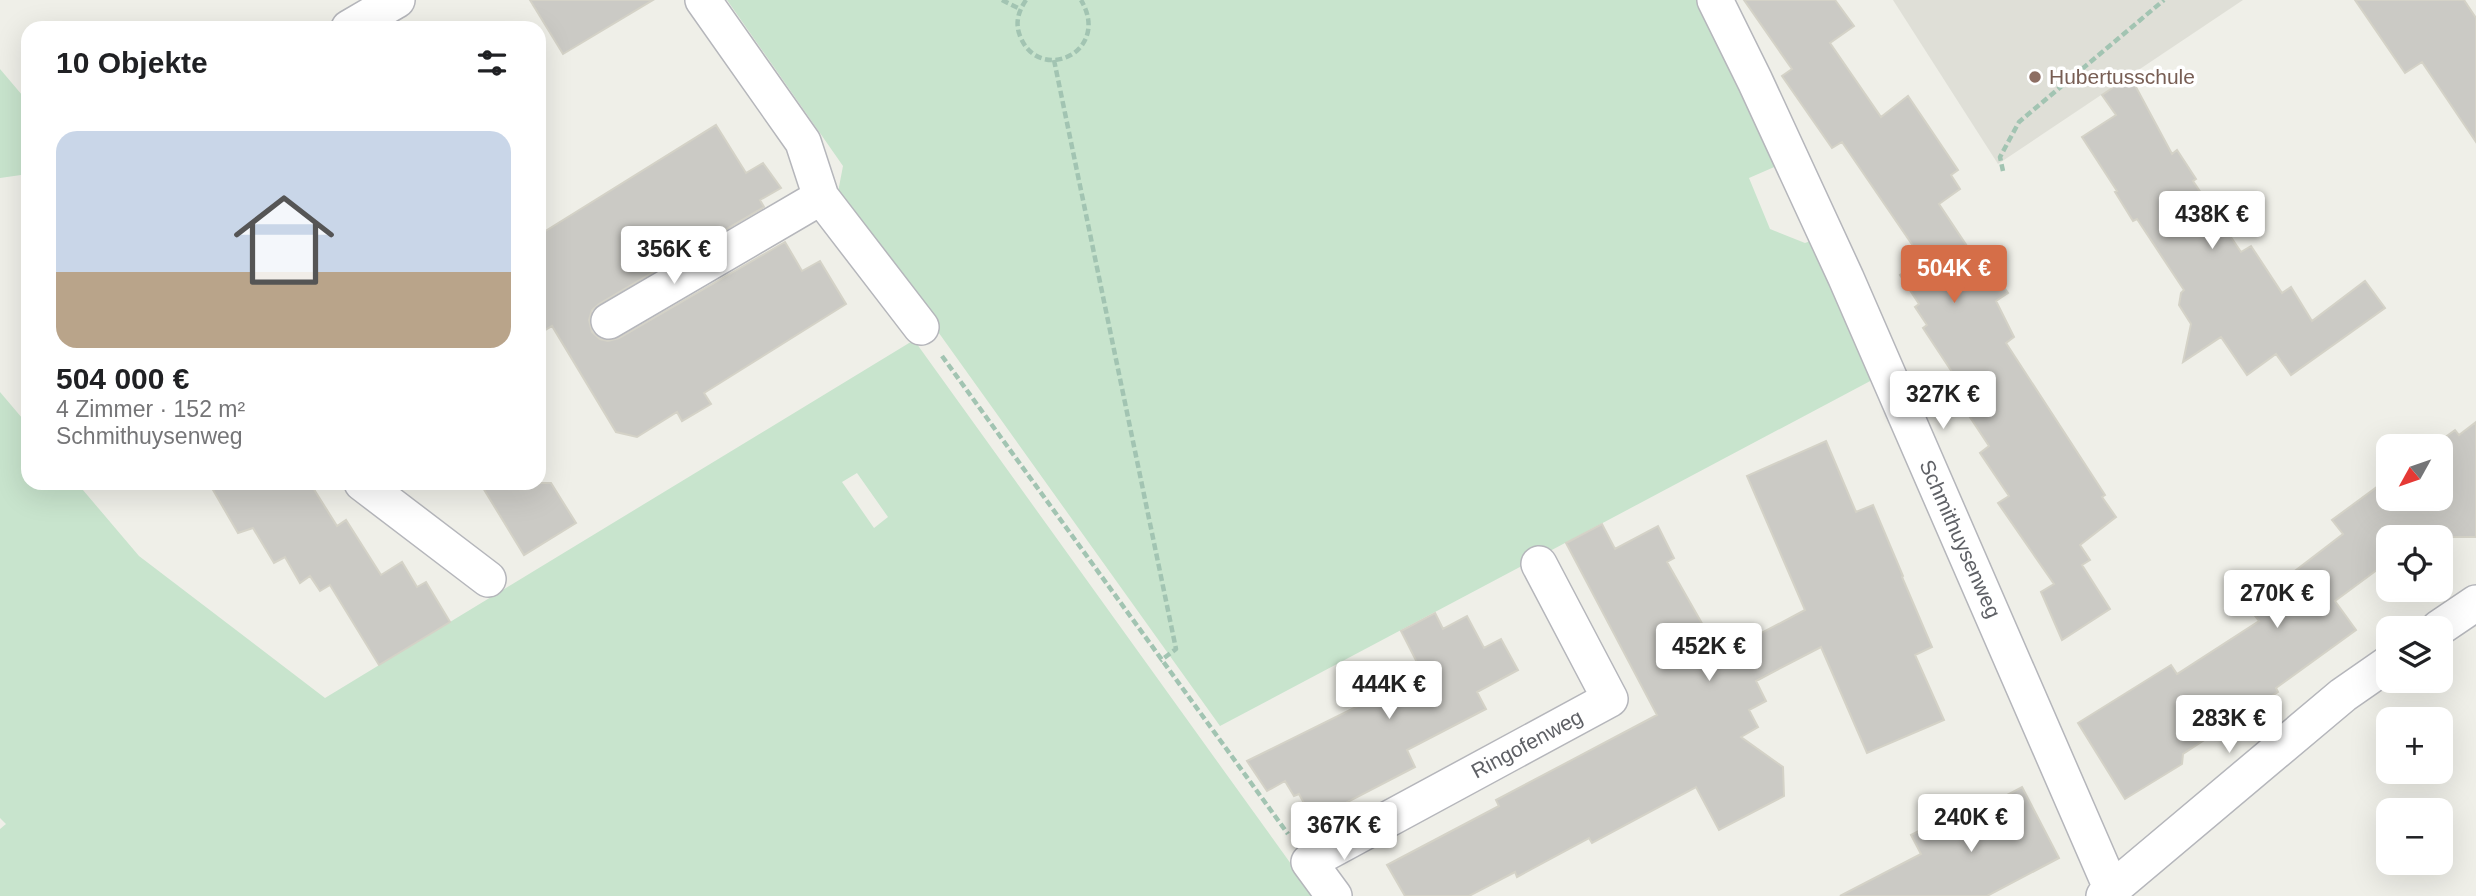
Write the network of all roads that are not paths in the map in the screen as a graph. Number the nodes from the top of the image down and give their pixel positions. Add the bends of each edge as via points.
1 (397, 0) edge
2 (703, 0) edge
3 (1715, 0) edge
4 (361, 21) edge
5 (821, 197) junction
6 (609, 321) dead end
7 (921, 327) road end
8 (371, 490) edge
9 (1539, 564) dead end
10 (488, 579) dead end
11 (2476, 603) edge
12 (2453, 619) edge
13 (2376, 672) edge
14 (2108, 893) edge
15 (1334, 896) edge

1 - 4 street
2 - 5 street via 803,142
3 - 14 street, Schmithuysenweg via 1846,278
5 - 6 street
5 - 7 street
8 - 10 street
9 - 15 street, Ringofenweg via 1610,699 1309,862
11 - 12 street
13 - 14 street

